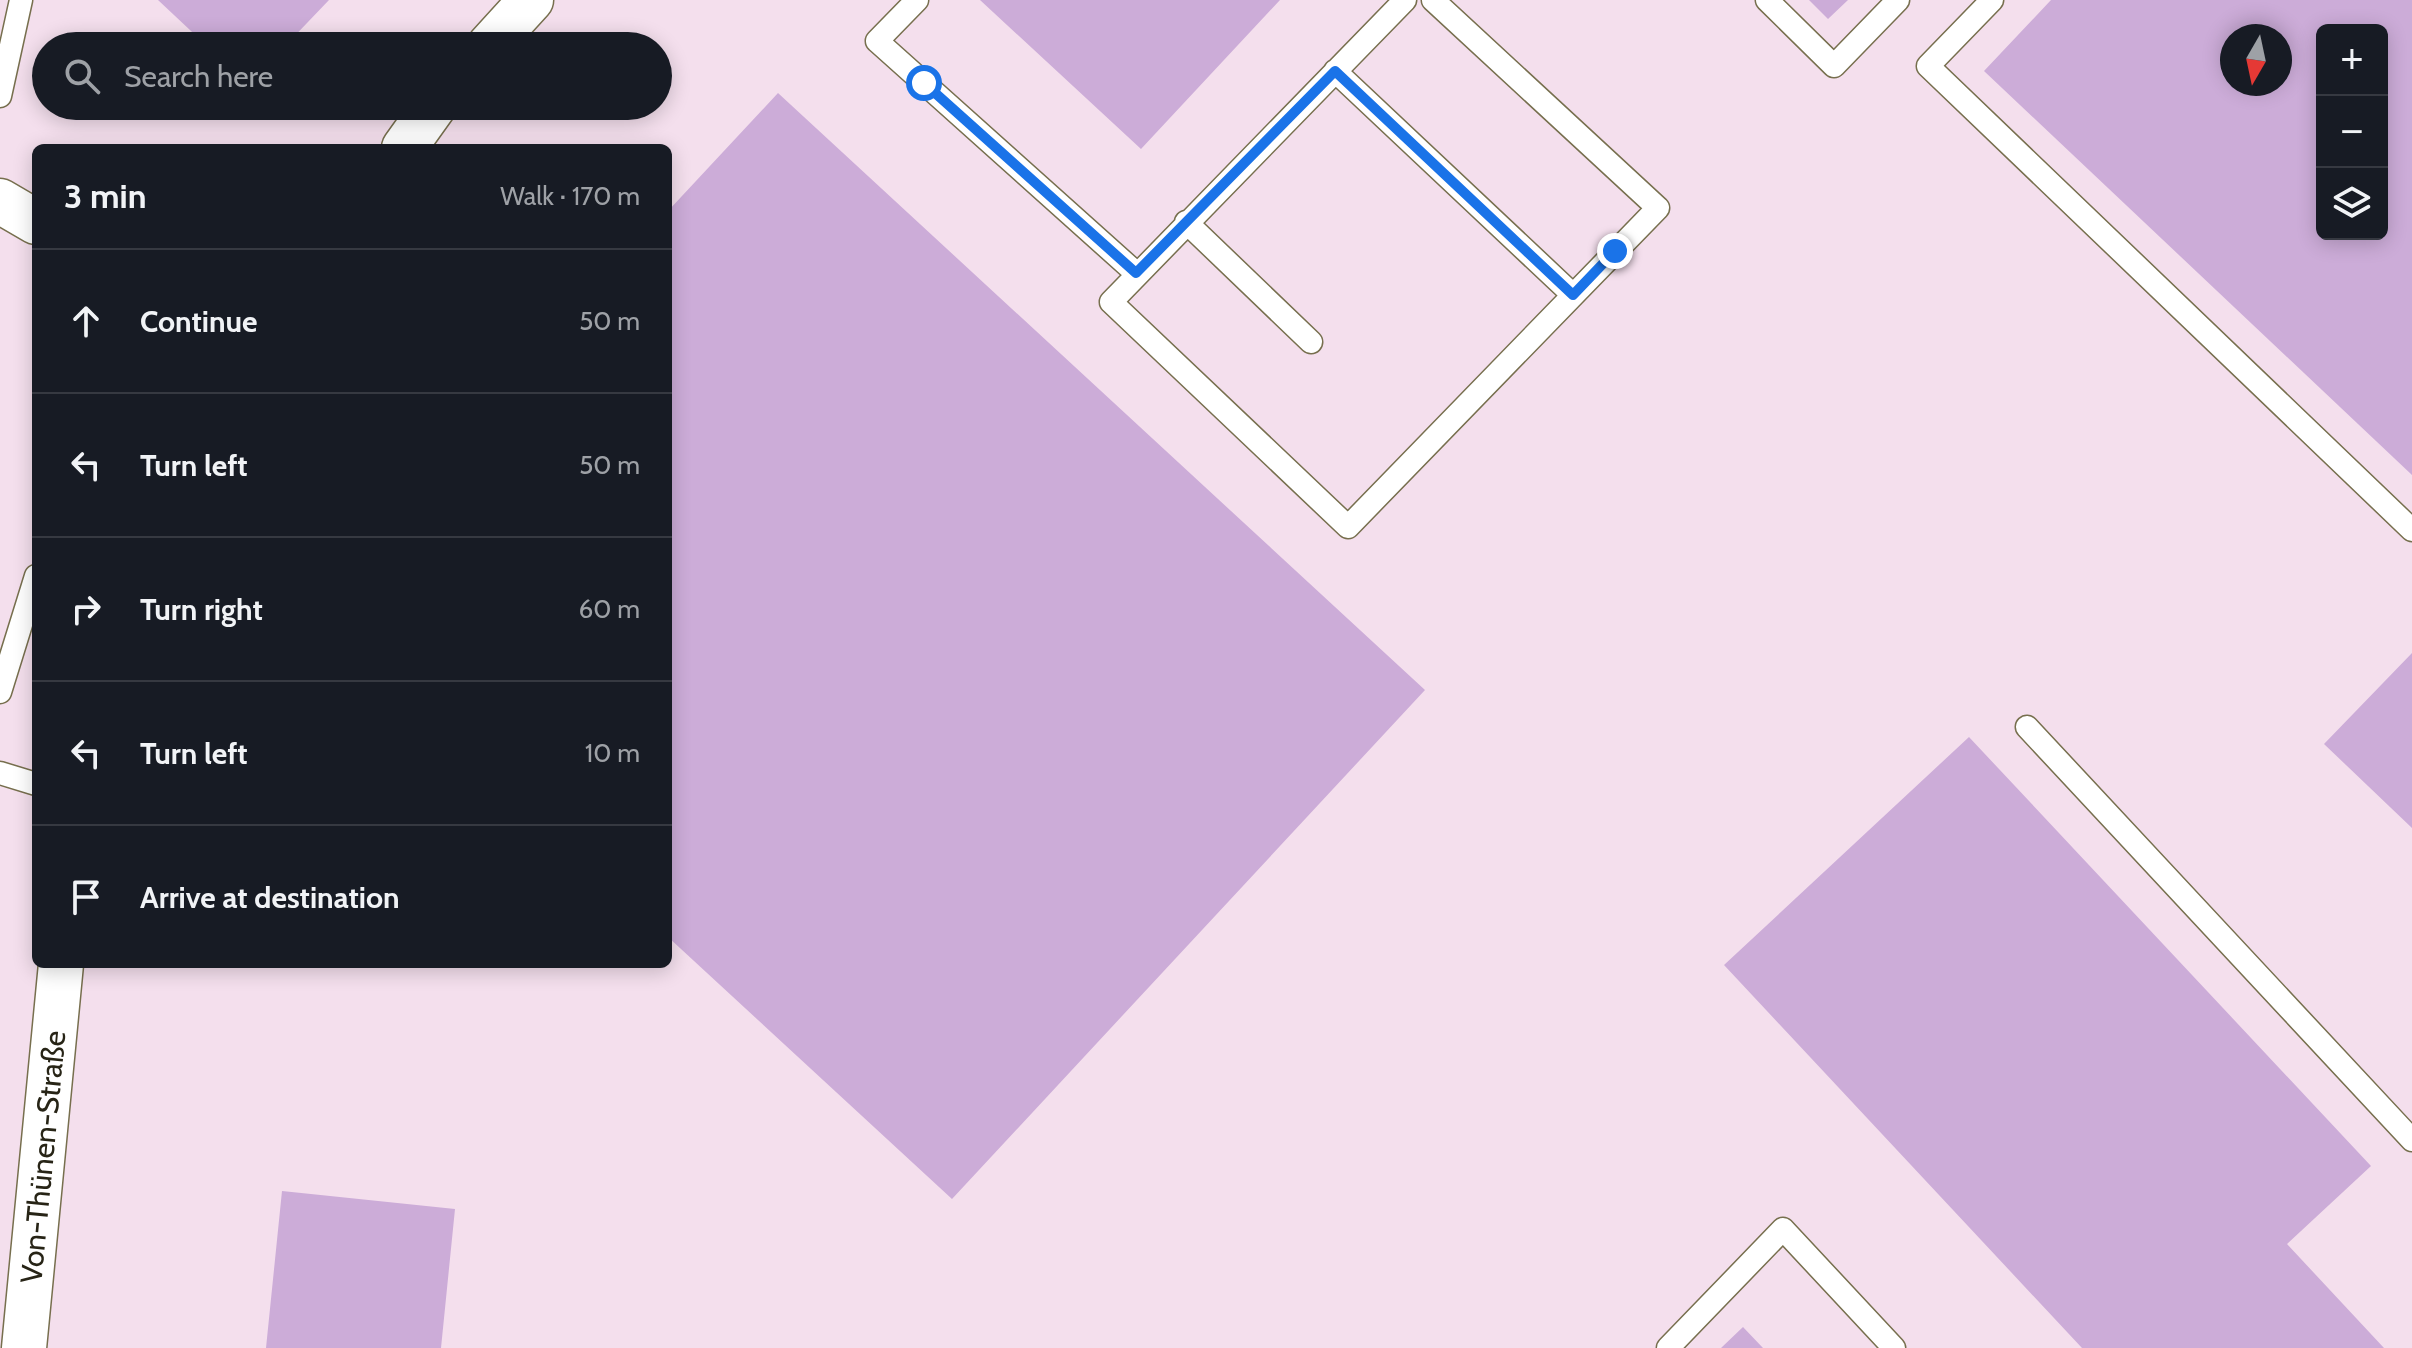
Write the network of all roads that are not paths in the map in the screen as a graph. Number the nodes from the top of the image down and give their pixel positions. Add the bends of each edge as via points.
1 (21, 0) edge
2 (531, 0) edge
3 (917, 0) edge
4 (1405, 0) edge
5 (1433, 0) edge
6 (1767, 0) edge
7 (1898, 0) edge
8 (1992, 0) edge
9 (502, 32) edge
10 (1335, 71) junction
11 (0, 96) edge
12 (424, 120) edge
13 (407, 144) edge
14 (0, 201) edge
15 (32, 220) edge
16 (1186, 222) junction
17 (1136, 273) junction
18 (1573, 295) junction
19 (1311, 342) dead end
20 (2412, 530) edge
21 (32, 589) edge
22 (0, 692) edge
23 (2027, 727) dead end
24 (0, 773) edge
25 (32, 783) edge
26 (61, 968) edge
27 (2412, 1140) edge
28 (24, 1348) edge
29 (1668, 1348) edge
30 (1894, 1348) edge

1 - 11 lane
2 - 9 street
3 - 17 lane via 877,41
4 - 10 lane
5 - 18 lane via 1658,208
6 - 7 lane via 1834,66
8 - 20 lane via 1928,66
10 - 16 lane
10 - 18 lane
12 - 13 street
14 - 15 street
16 - 17 lane
16 - 19 lane
17 - 18 lane via 1111,302 1348,527
21 - 22 lane
23 - 27 lane
24 - 25 lane
26 - 28 street, Von-Thünen-Straße
29 - 30 lane via 1783,1229

